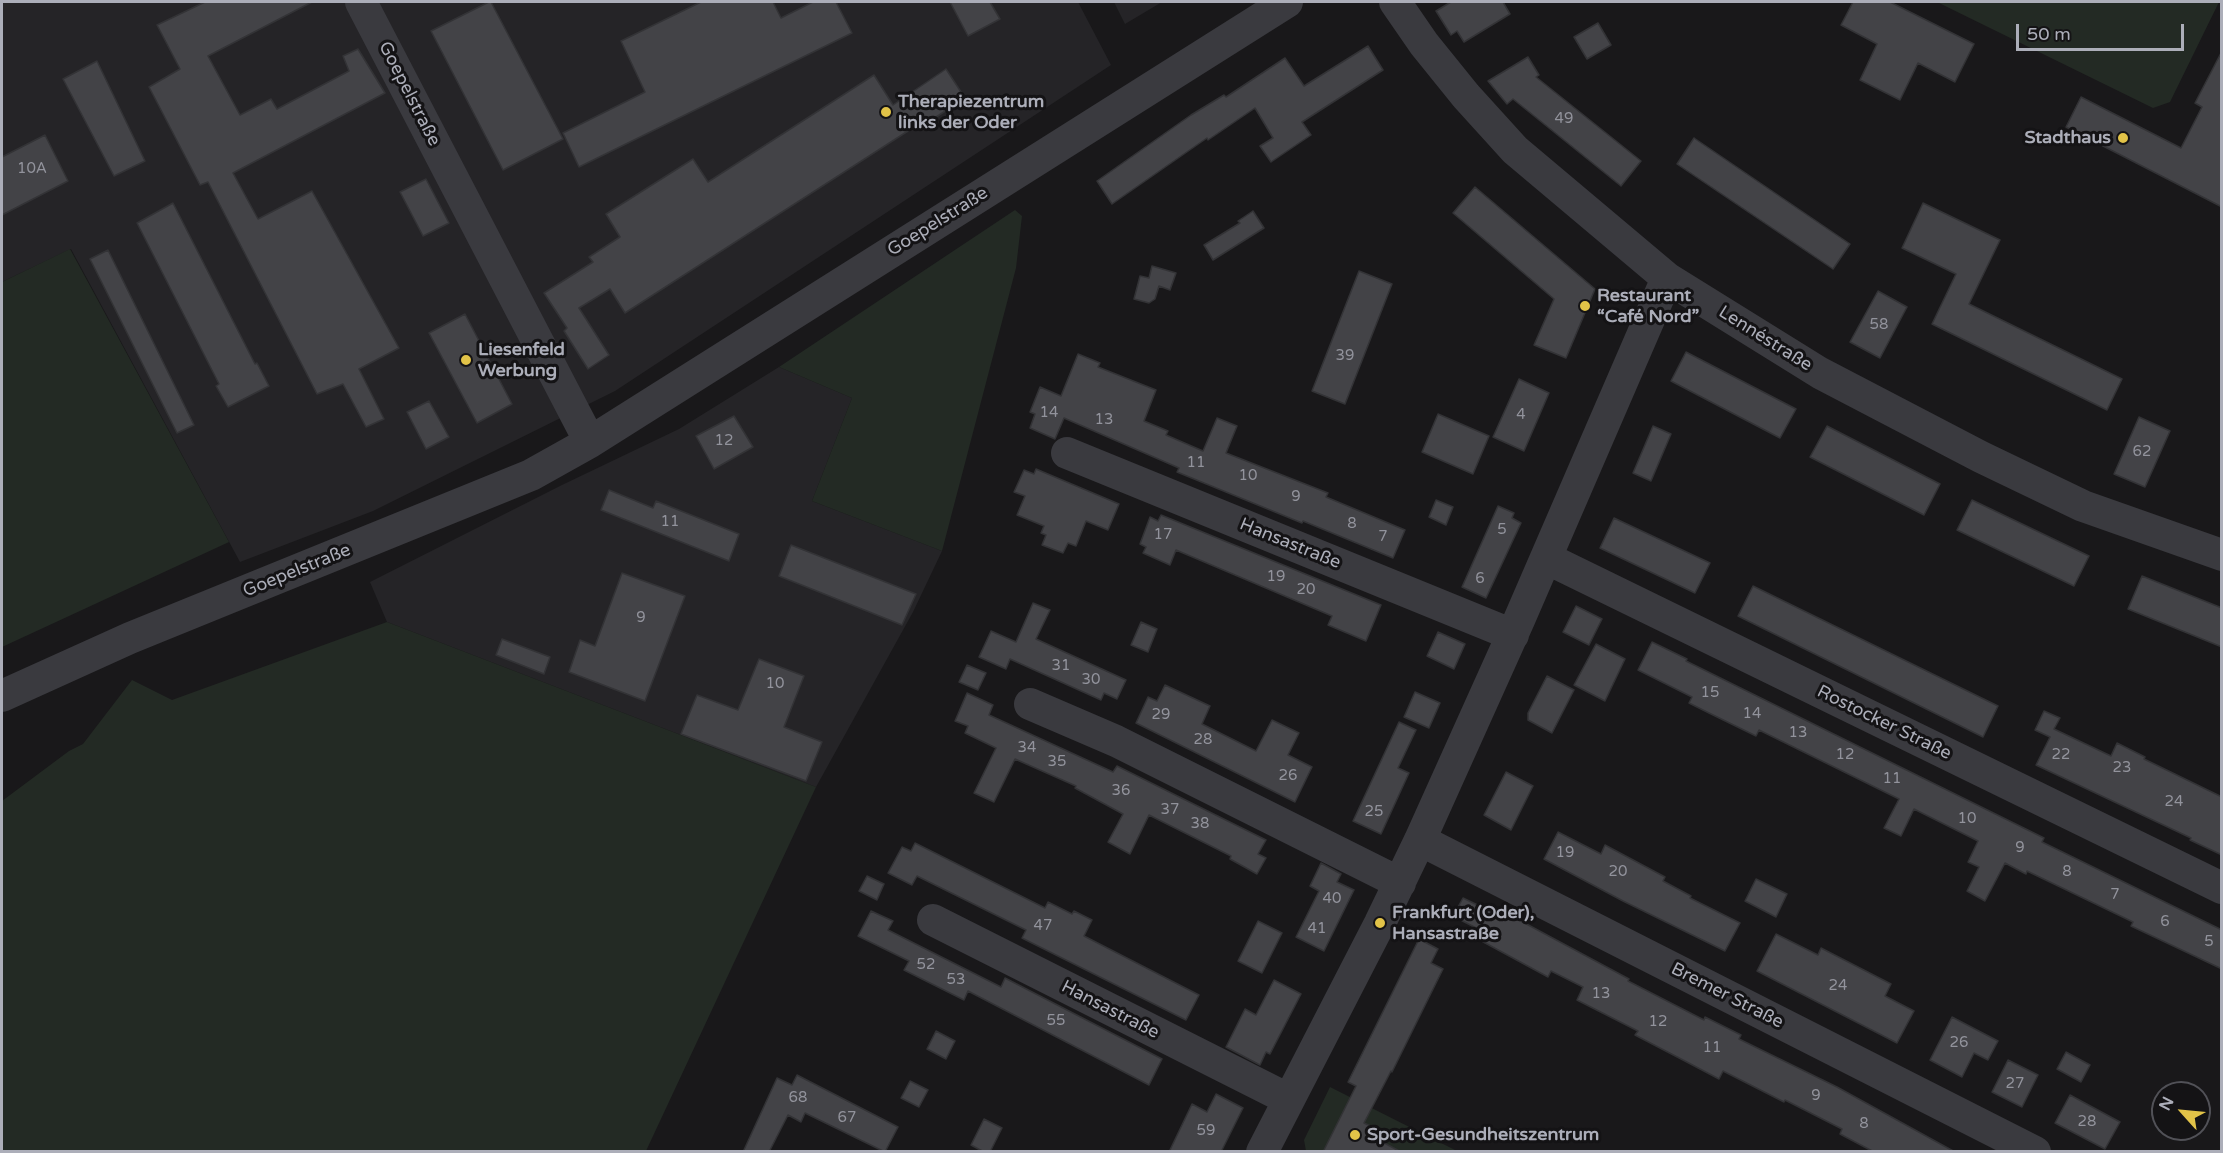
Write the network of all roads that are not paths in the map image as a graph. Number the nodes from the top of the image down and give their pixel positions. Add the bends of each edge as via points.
1 (361, 2) edge
2 (1287, 2) edge
3 (1395, 2) edge
4 (1667, 278) junction
5 (590, 442) junction
6 (1067, 453) dead end
7 (2222, 555) edge
8 (1546, 558) junction
9 (1513, 635) junction
10 (2, 696) edge
11 (1030, 704) dead end
12 (1420, 840) junction
13 (1400, 883) junction
14 (2222, 888) edge
15 (933, 920) dead end
16 (1288, 1099) junction
17 (1262, 1152) edge
18 (2035, 1152) edge

1 - 5 street, Goepelstraße
2 - 5 street, Goepelstraße
3 - 4 street, Lennéstraße via 1466,96 1515,150
4 - 7 street, Lennéstraße via 1820,373 1981,458 2083,506
4 - 8 street
5 - 10 street, Goepelstraße via 531,476 130,638
6 - 9 street, Hansastraße
8 - 9 street
8 - 14 street, Rostocker Straße
9 - 12 street
11 - 13 street via 1116,741
12 - 13 street
12 - 18 street, Bremer Straße
13 - 16 street
15 - 16 street, Hansastraße
16 - 17 street

